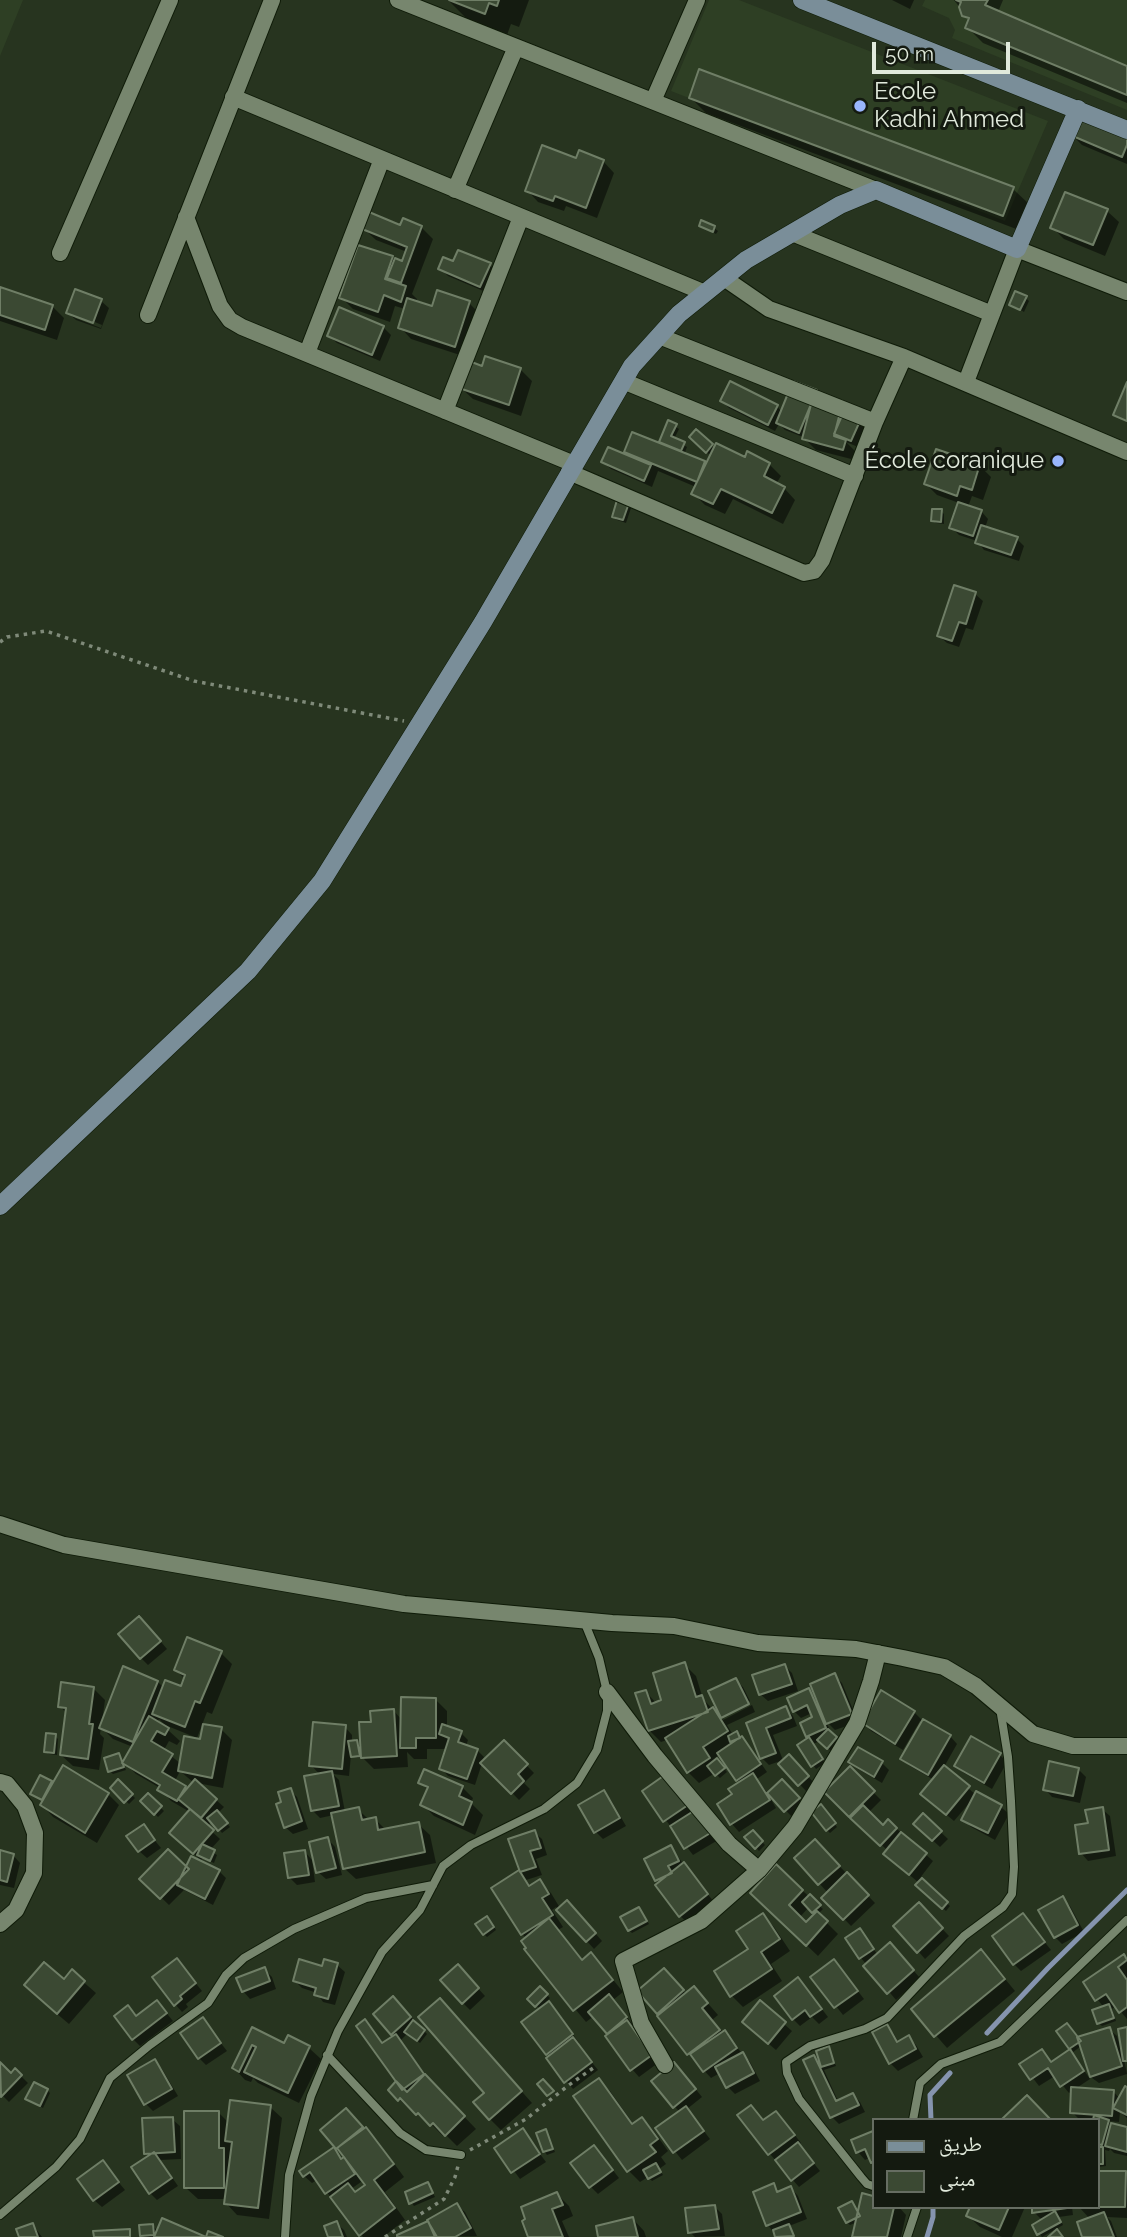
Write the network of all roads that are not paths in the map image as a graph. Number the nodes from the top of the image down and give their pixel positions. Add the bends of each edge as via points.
1 (170, 0) edge
2 (272, 0) edge
3 (398, 0) edge
4 (697, 0) edge
5 (802, 0) edge
6 (417, 4) edge
7 (516, 47) junction
8 (233, 97) junction
9 (653, 101) junction
10 (1078, 109) junction
11 (1127, 130) edge
12 (382, 159) junction
13 (455, 190) junction
14 (876, 190) junction
15 (186, 217) junction
16 (521, 217) junction
17 (792, 233) junction
18 (1017, 248) junction
19 (60, 253) dead end
20 (724, 278) junction
21 (1127, 292) edge
22 (705, 293) junction
23 (992, 314) junction
24 (148, 315) dead end
25 (659, 336) junction
26 (307, 353) junction
27 (904, 357) junction
28 (623, 381) junction
29 (967, 382) junction
30 (445, 411) junction
31 (875, 422) junction
32 (1127, 452) edge
33 (572, 468) junction
34 (855, 476) junction
35 (0, 1206) edge
36 (0, 1524) edge
37 (584, 1620) junction
38 (878, 1653) junction
39 (607, 1692) junction
40 (1000, 1707) junction
41 (1127, 1746) edge
42 (0, 1782) edge
43 (760, 1870) junction
44 (433, 1885) junction
45 (1127, 1920) edge
46 (0, 1924) edge
47 (327, 2055) junction
48 (665, 2065) dead end
49 (913, 2118) edge
50 (461, 2155) road end
51 (872, 2186) edge
52 (917, 2209) edge
53 (0, 2215) edge
54 (285, 2236) edge
55 (907, 2237) edge

1 - 19 street
2 - 8 street
3 - 6 street
4 - 9 street
5 - 10 main road
6 - 7 street
7 - 9 street
7 - 13 street
8 - 12 street
8 - 15 street
9 - 14 street
10 - 11 main road
10 - 18 main road
12 - 13 street
12 - 26 street
13 - 16 street
14 - 17 main road
14 - 18 main road
15 - 24 street
15 - 26 street via 220,306 230,320
16 - 22 street
16 - 30 street
17 - 20 main road
17 - 23 street
18 - 21 street
18 - 23 street
20 - 22 main road
20 - 27 street via 769,309
22 - 25 main road
23 - 29 street
25 - 28 main road
25 - 31 street
26 - 30 street
27 - 29 street
27 - 31 street
28 - 33 main road
28 - 34 street
29 - 32 street
30 - 33 street
31 - 34 street
33 - 34 street via 804,573 814,571 822,560
33 - 35 main road via 483,622 322,881 248,971
36 - 37 street via 64,1545 325,1592
37 - 38 street via 674,1626 758,1643
37 - 39 lane
38 - 40 street via 944,1667
38 - 43 street via 857,1723 795,1827
39 - 43 street via 729,1844
39 - 44 lane via 597,1749 577,1783 544,1809 471,1845 443,1866
40 - 41 street via 1033,1734 1073,1746
40 - 51 lane via 1011,1801 1012,1894 1003,1907 964,1936 887,2018 810,2046 786,2062 799,2099
42 - 46 street via 25,1806 35,1833 34,1873 16,1910
43 - 48 street via 701,1921 623,1961 641,2023
44 - 47 lane via 420,1910 382,1952
44 - 53 lane via 366,1898 294,1929 244,1958 208,2003 110,2078 80,2139 56,2167
45 - 49 lane via 1000,2042 934,2070 920,2083
47 - 50 lane via 400,2133 426,2150
47 - 54 lane via 289,2175
52 - 55 lane

